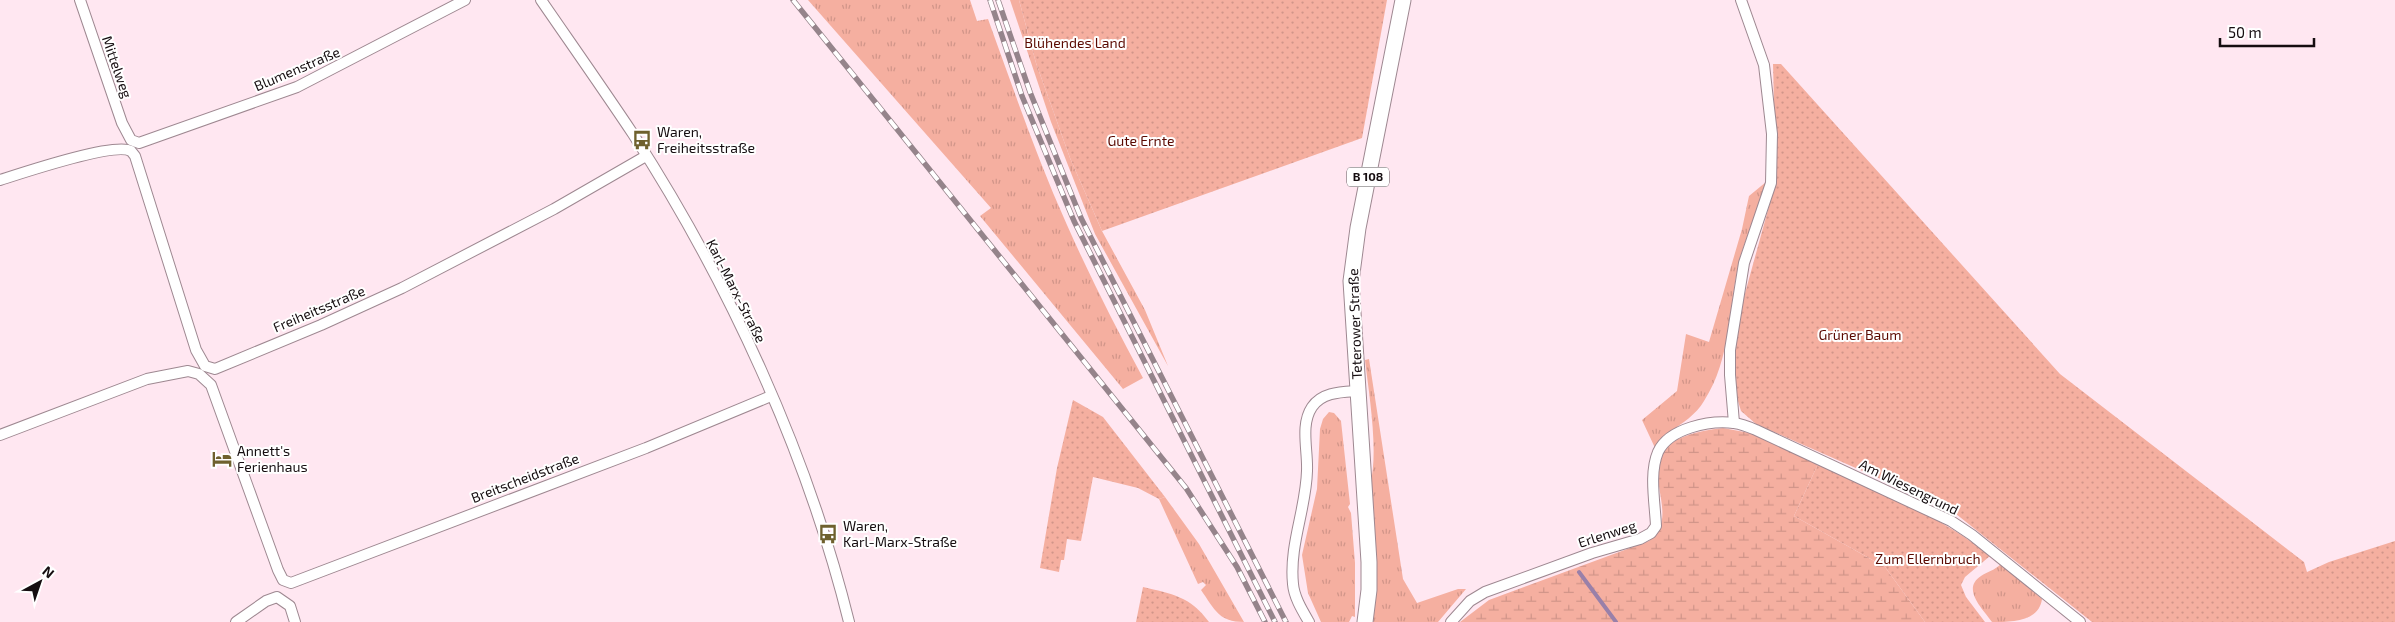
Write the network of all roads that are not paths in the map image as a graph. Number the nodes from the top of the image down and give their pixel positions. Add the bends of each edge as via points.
1 (80, 0) edge
2 (464, 0) edge
3 (542, 0) edge
4 (1403, 0) edge
5 (1741, 0) edge
6 (130, 145) junction
7 (646, 156) junction
8 (0, 180) edge
9 (1350, 392) junction
10 (771, 396) junction
11 (1734, 423) junction
12 (0, 435) edge
13 (236, 622) edge
14 (295, 622) edge
15 (848, 622) edge
16 (1309, 622) edge
17 (1365, 622) edge
18 (1451, 622) edge
19 (2080, 622) edge

1 - 6 street, Mittelweg
2 - 6 street, Blumenstraße via 297,87
3 - 7 street, Karl-Marx-Straße
4 - 9 main road, Teterower Straße / B 108 via 1354,255
5 - 11 street via 1764,65 1772,134 1770,183 1744,263 1730,355
6 - 7 street, Freiheitsstraße via 196,350 205,366 216,369 402,288 533,221
6 - 8 street, Blumenstraße
7 - 10 street, Karl-Marx-Straße via 733,314
9 - 16 street via 1332,394 1319,400 1307,420 1307,471 1292,572 1296,596
9 - 17 main road, Teterower Straße / B 108 via 1369,562
10 - 12 street, Breitscheidstraße via 646,448 288,583 278,570 211,385 199,374 188,372 147,379
10 - 15 street, Karl-Marx-Straße via 808,484
11 - 18 street, Erlenweg via 1700,426 1681,432 1664,443 1655,462 1656,526 1651,533 1485,592 1470,601
11 - 19 street, Am Wiesengrund via 1756,430 1951,521
13 - 14 street via 270,599 280,598 290,606

